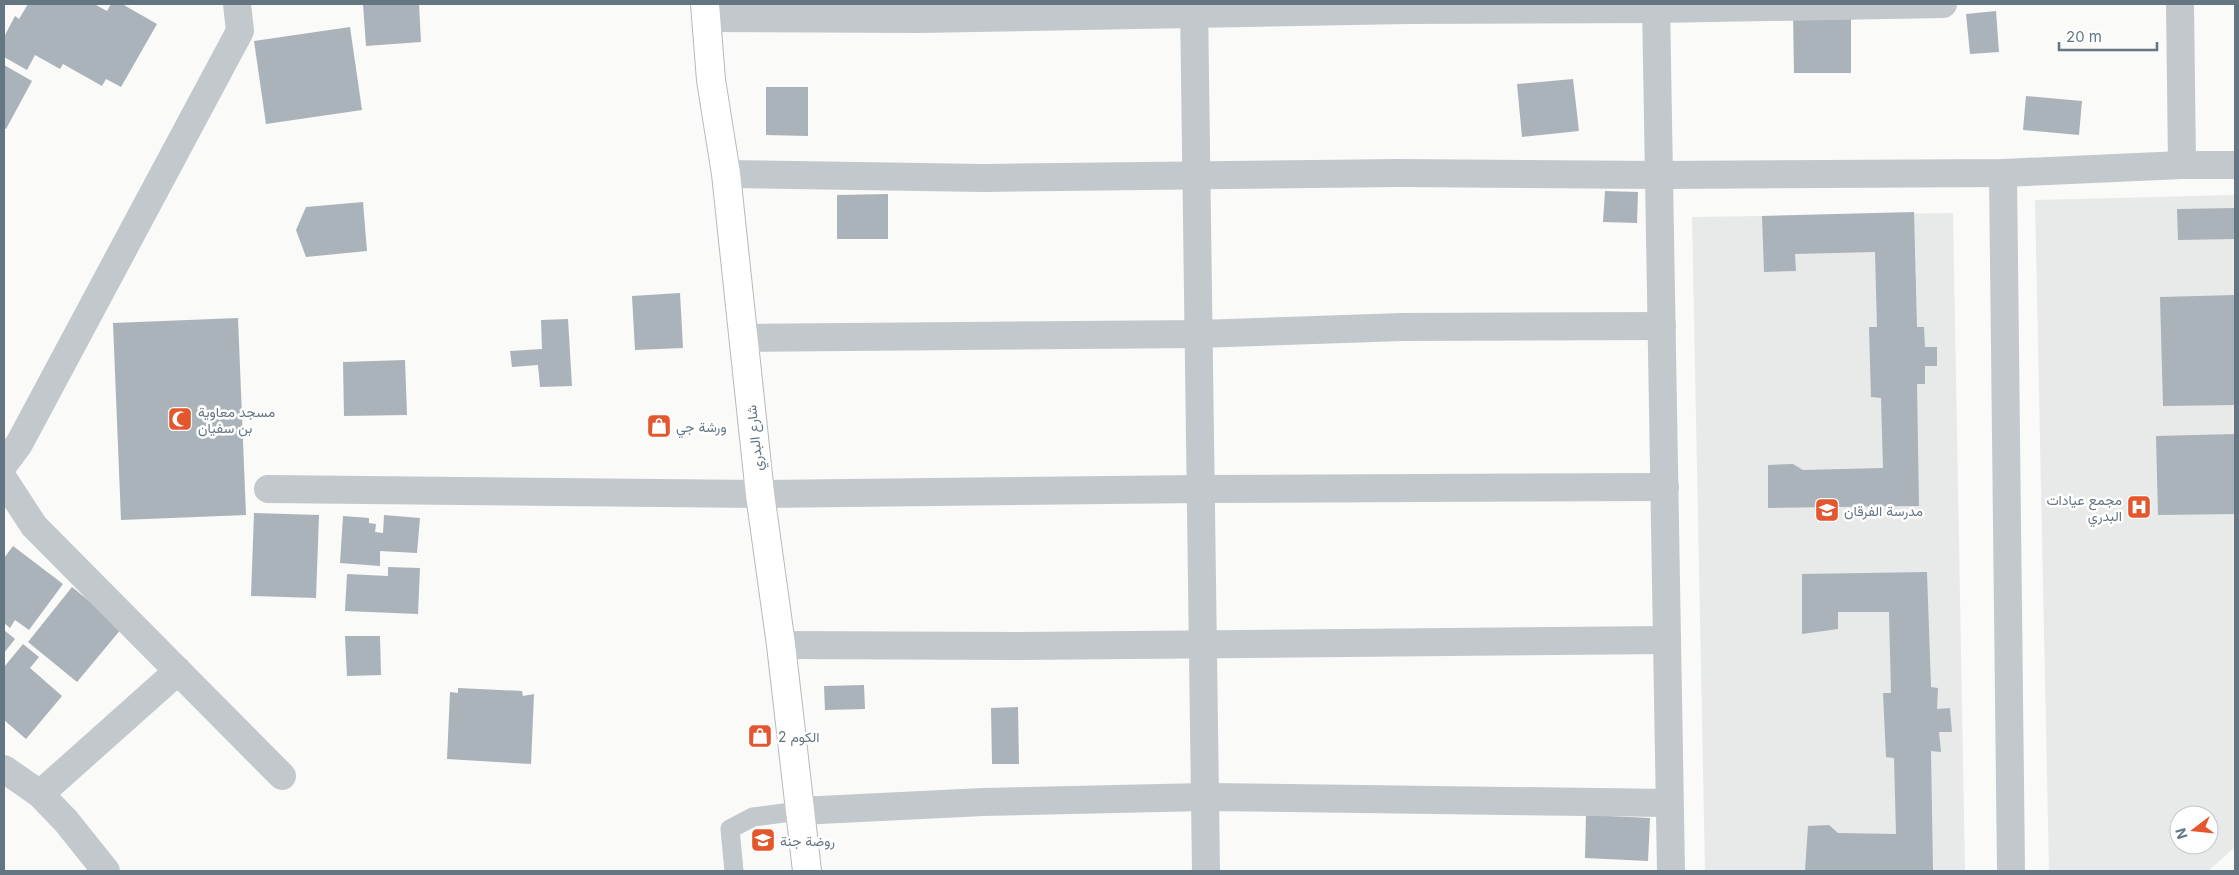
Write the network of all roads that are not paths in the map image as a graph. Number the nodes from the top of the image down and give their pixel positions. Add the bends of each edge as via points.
1 (237, 4) edge
2 (1943, 4) edge
3 (2180, 4) edge
4 (1656, 6) edge
5 (1194, 10) edge
6 (705, 11) edge
7 (2182, 165) junction
8 (2235, 165) edge
9 (2003, 173) junction
10 (726, 174) junction
11 (1659, 175) junction
12 (1196, 177) junction
13 (1662, 326) junction
14 (1199, 334) junction
15 (744, 338) junction
16 (4, 464) edge
17 (4, 480) edge
18 (1664, 487) junction
19 (268, 489) dead end
20 (1201, 489) junction
21 (760, 494) junction
22 (1667, 640) junction
23 (1203, 644) junction
24 (781, 645) junction
25 (178, 671) junction
26 (4, 769) edge
27 (282, 776) dead end
28 (40, 794) junction
29 (1205, 797) junction
30 (1670, 802) junction
31 (799, 811) junction
32 (106, 871) edge
33 (734, 871) edge
34 (806, 871) edge
35 (1206, 871) edge
36 (1670, 871) edge
37 (2011, 871) edge

1 - 16 street via 240,31 19,444
2 - 4 street
3 - 7 street
4 - 5 street
4 - 11 street
5 - 6 street via 918,19
5 - 12 street
6 - 10 street, شارع البدري via 711,80
7 - 8 street
7 - 9 street
9 - 11 street
9 - 37 street
10 - 12 street
10 - 15 street, شارع البدري
11 - 12 street via 1398,173
11 - 13 street
12 - 14 street
13 - 14 street via 1403,327
13 - 18 street
14 - 15 street
14 - 20 street
15 - 21 street, شارع البدري
17 - 25 street via 34,526
18 - 20 street
18 - 22 street
19 - 21 street
20 - 21 street
20 - 23 street
21 - 24 street, شارع البدري
22 - 23 street
22 - 30 street
23 - 24 street
23 - 29 street
24 - 31 street, شارع البدري
25 - 27 street
25 - 28 street
26 - 28 street
28 - 32 street
29 - 30 street
29 - 31 street via 983,802
29 - 35 street
30 - 36 street
31 - 33 lane via 753,817 730,829
31 - 34 street, شارع البدري

